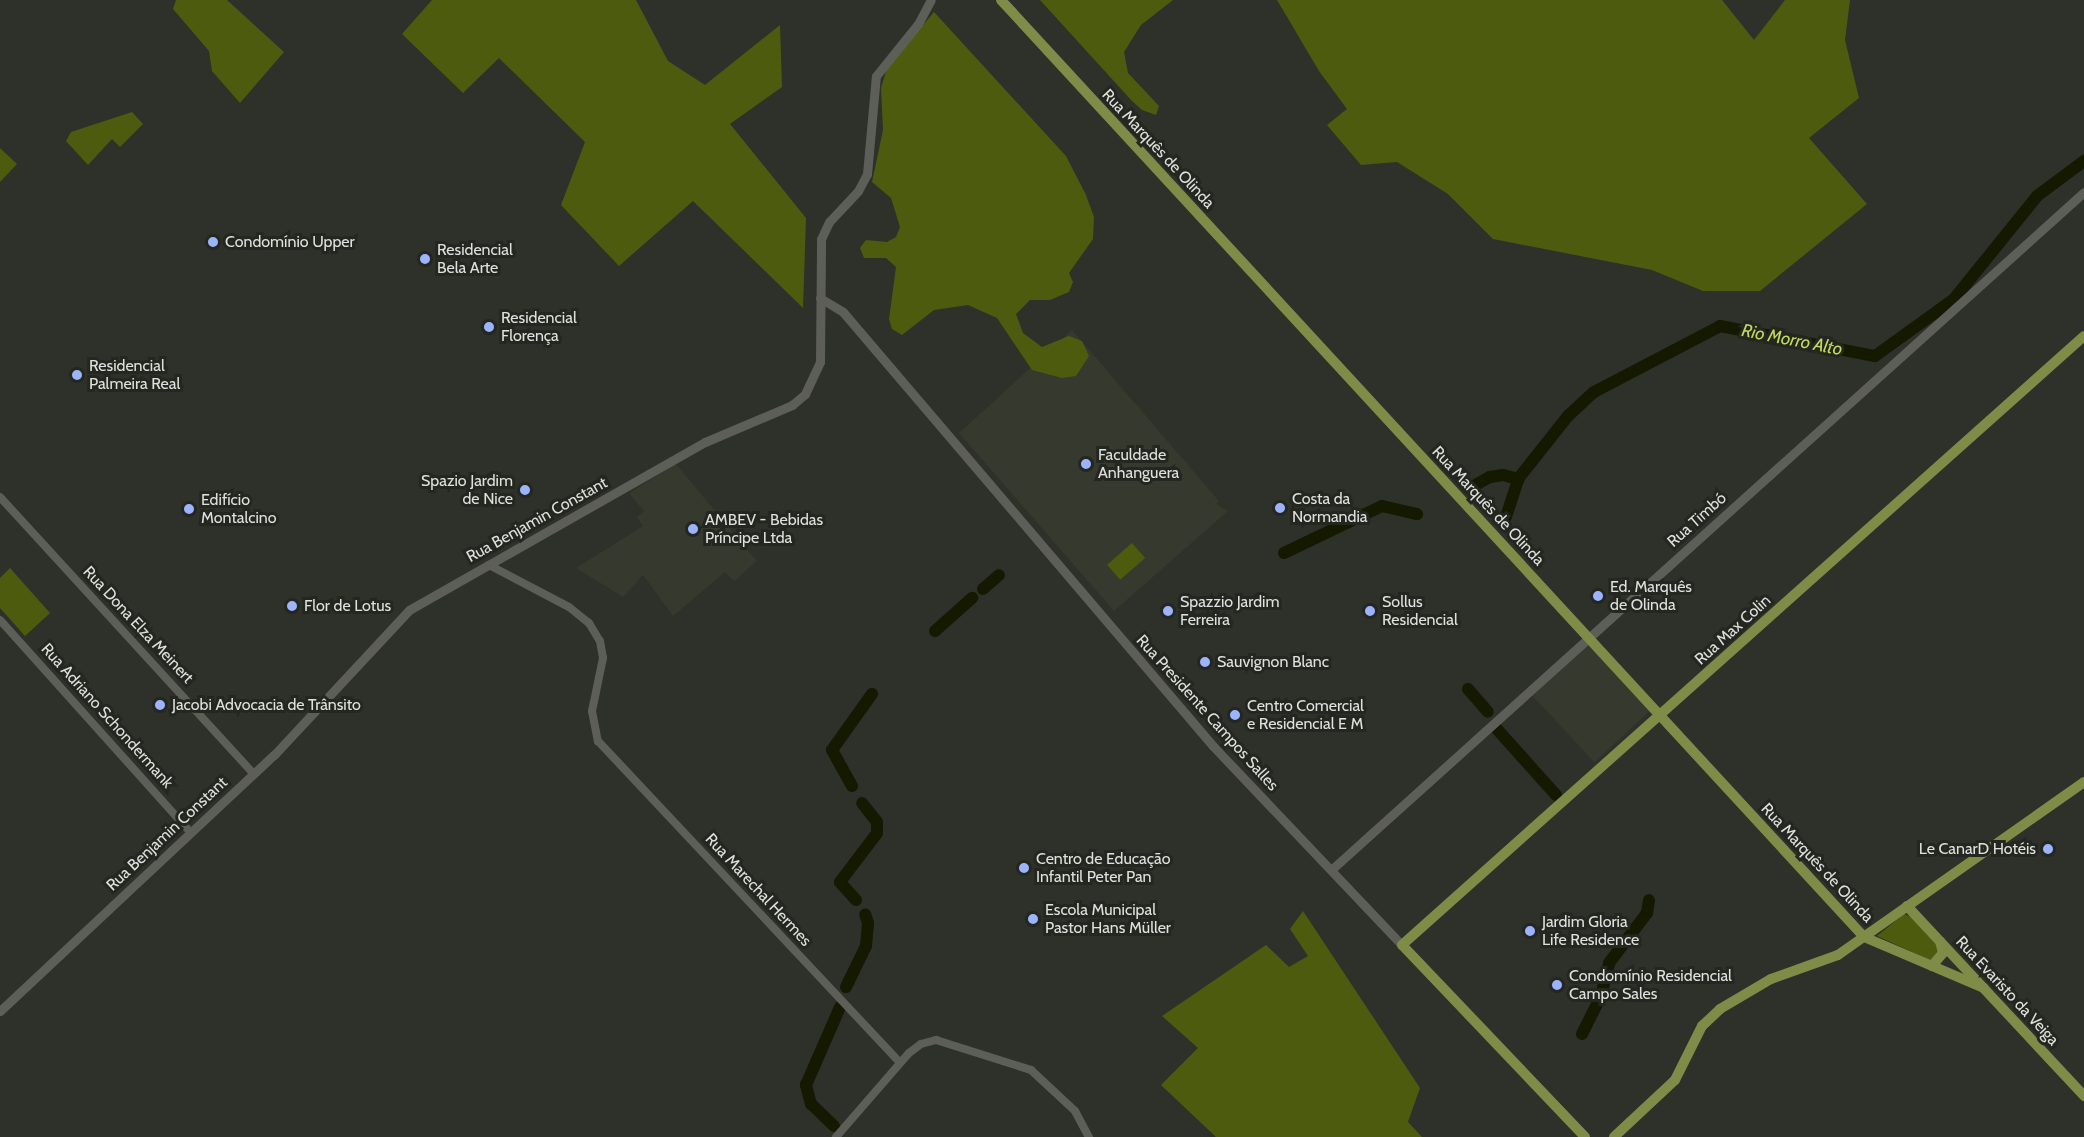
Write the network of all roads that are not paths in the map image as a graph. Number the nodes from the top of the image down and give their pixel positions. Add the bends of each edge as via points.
1 (931, 0) edge
2 (1001, 0) edge
3 (2084, 192) edge
4 (820, 298) junction
5 (2084, 336) edge
6 (0, 497) edge
7 (489, 565) junction
8 (0, 620) edge
9 (1589, 638) junction
10 (1660, 715) junction
11 (254, 774) junction
12 (2084, 782) edge
13 (191, 832) junction
14 (1331, 870) junction
15 (1907, 906) junction
16 (1864, 937) junction
17 (1940, 941) junction
18 (1402, 945) junction
19 (1932, 966) junction
20 (1984, 988) junction
21 (0, 1011) edge
22 (900, 1063) junction
23 (2084, 1096) edge
24 (1636, 1117) junction
25 (836, 1137) edge
26 (1089, 1137) edge
27 (1585, 1137) edge
28 (1614, 1137) edge
29 (1622, 1137) edge

1 - 4 main road, Rua Benjamin Constant via 918,24 876,76 869,167 858,191 823,233 818,254
2 - 9 main road, Rua Marquês de Olinda
3 - 9 main road, Rua Timbó
4 - 7 main road, Rua Benjamin Constant via 820,362 815,380 800,399 711,439
4 - 14 main road, Rua Presidente Campos Salles via 843,312 1213,746
5 - 10 main road, Rua Max Colin
6 - 11 street, Rua Dona Elza Meinert
7 - 11 main road, Rua Benjamin Constant via 402,616
7 - 22 street, Rua Marechal Hermes via 569,607 589,623 600,641 603,658 592,711 598,741
8 - 13 street, Rua Adriano Schondermank
9 - 10 main road, Rua Marquês de Olinda
9 - 14 main road, Rua Timbó
10 - 16 main road, Rua Marquês de Olinda
10 - 18 main road, Rua Max Colin
11 - 13 main road, Rua Benjamin Constant
12 - 15 main road
13 - 21 main road, Rua Benjamin Constant
14 - 18 main road, Rua Presidente Campos Salles
15 - 16 main road
15 - 17 main road, Rua Evaristo da Veiga
16 - 19 main road, Rua Marquês de Olinda
16 - 24 main road via 1823,964 1771,979 1720,1009 1702,1026 1675,1080
17 - 19 main road via 1943,953
17 - 20 main road, Rua Evaristo da Veiga
18 - 27 main road, Rua Presidente Campos Salles
19 - 20 main road, Rua Marquês de Olinda
20 - 23 main road, Rua Evaristo da Veiga
22 - 25 street
22 - 26 street via 921,1044 936,1040 1019,1064 1063,1097 1081,1118
24 - 28 main road
24 - 29 main road

